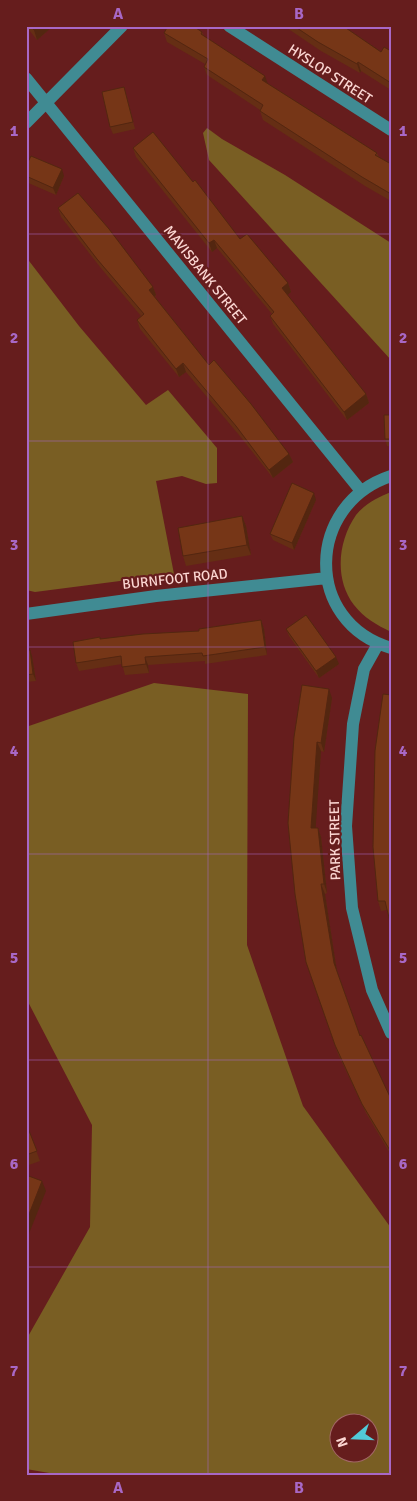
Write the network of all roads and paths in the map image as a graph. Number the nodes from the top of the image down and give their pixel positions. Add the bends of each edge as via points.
1 (122, 26) edge
2 (229, 26) edge
3 (26, 78) edge
4 (46, 104) junction
5 (26, 123) edge
6 (391, 130) edge
7 (391, 476) edge
8 (361, 491) junction
9 (327, 578) junction
10 (26, 614) edge
11 (378, 644) junction
12 (391, 648) edge
13 (391, 1033) edge

1 - 4 street
2 - 6 street, HYSLOP STREET
3 - 4 street, MAVISBANK STREET
4 - 5 street
4 - 8 street, MAVISBANK STREET
7 - 8 street
8 - 9 street via 350,500 334,523 326,550
9 - 10 street, BURNFOOT ROAD
9 - 11 street via 338,609 348,622
11 - 12 street
11 - 13 street, PARK STREET via 364,669 353,724 346,826 352,908 372,990

